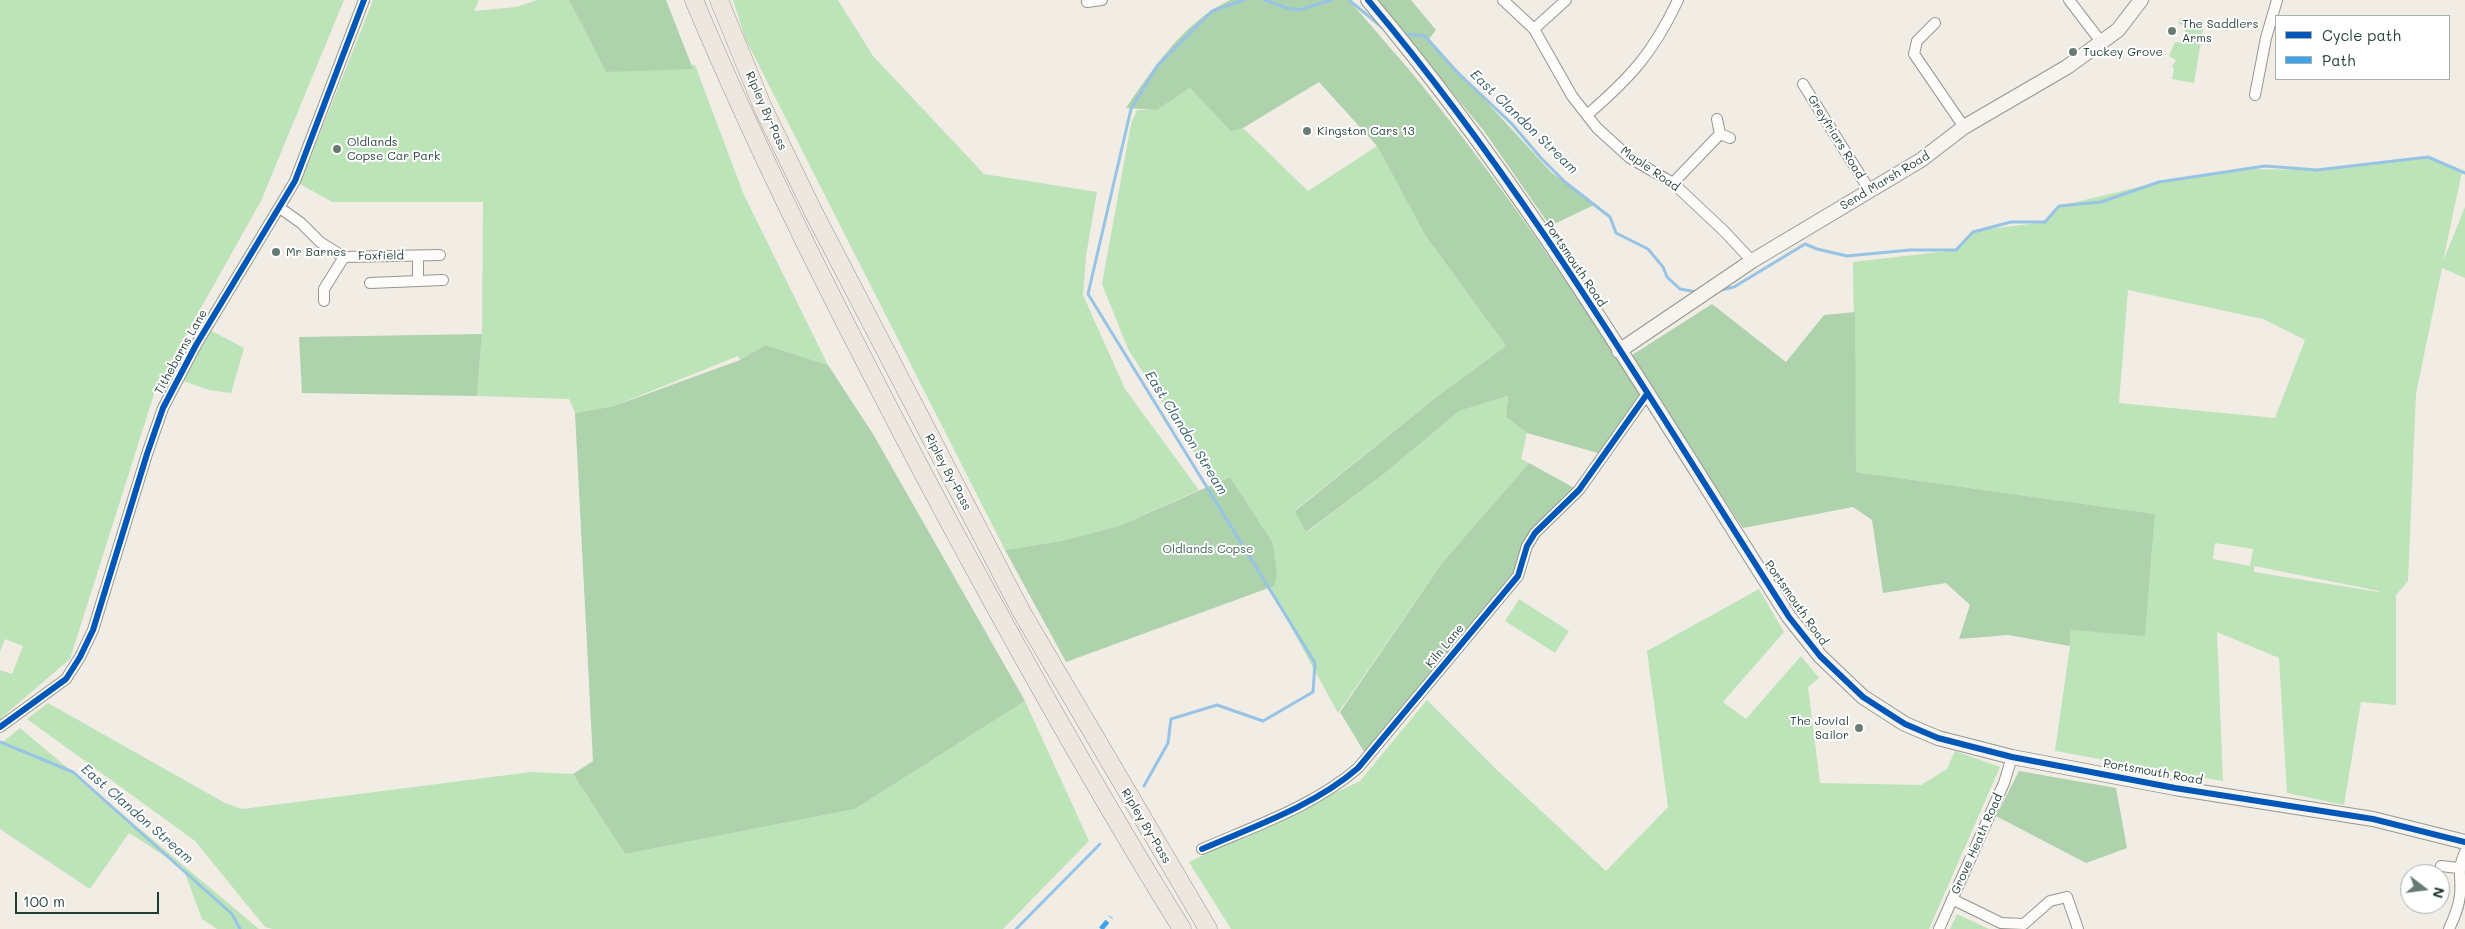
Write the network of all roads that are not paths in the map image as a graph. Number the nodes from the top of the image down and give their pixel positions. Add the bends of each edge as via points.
1 (364, 0) edge
2 (694, 0) edge
3 (718, 0) edge
4 (1098, 0) edge
5 (1102, 0) edge
6 (1368, 0) edge
7 (1502, 0) edge
8 (1566, 0) edge
9 (1678, 0) edge
10 (2069, 0) edge
11 (2141, 0) edge
12 (2278, 0) edge
13 (1087, 2) dead end
14 (1935, 23) dead end
15 (1534, 29) junction
16 (2102, 43) junction
17 (1803, 84) dead end
18 (2255, 95) dead end
19 (1587, 115) junction
20 (1717, 118) dead end
21 (1964, 128) junction
22 (1720, 134) junction
23 (1730, 138) dead end
24 (1673, 183) junction
25 (1870, 191) junction
26 (280, 208) junction
27 (418, 256) junction
28 (440, 256) dead end
29 (344, 257) junction
30 (1752, 261) junction
31 (443, 280) dead end
32 (418, 281) junction
33 (370, 282) dead end
34 (324, 301) dead end
35 (1619, 351) junction
36 (1647, 394) junction
37 (0, 727) edge
38 (2012, 757) junction
39 (2465, 842) edge
40 (1202, 849) dead end
41 (2465, 852) edge
42 (2450, 867) edge
43 (2458, 868) junction
44 (1952, 899) junction
45 (1182, 929) edge
46 (1208, 929) edge
47 (1939, 929) edge
48 (2078, 929) edge
49 (2449, 929) edge

1 - 26 street, Tithebarns Lane via 295,181
2 - 45 highway, Ripley By-Pass via 746,122 796,226 901,430 1004,625
3 - 46 highway, Ripley By-Pass via 764,110 814,213 1021,611
4 - 5 street
4 - 13 street
6 - 35 main road, Portsmouth Road via 1468,128
7 - 15 street, Maple Road
8 - 15 street
9 - 19 street via 1665,28 1642,63
10 - 16 street
11 - 16 main road, Send Marsh Road via 2118,30
12 - 18 street via 2266,38
14 - 21 street via 1917,42 1914,54
15 - 19 street, Maple Road via 1572,96
16 - 21 main road, Send Marsh Road
17 - 25 street, Greyfriars Road
19 - 24 street, Maple Road via 1630,158
20 - 22 street
21 - 25 main road, Send Marsh Road via 1936,150
22 - 23 street
22 - 24 street
24 - 30 street, Maple Road
25 - 30 main road, Send Marsh Road
26 - 29 street, Foxfield via 320,242
26 - 37 street, Tithebarns Lane via 196,345 163,408 93,630 80,657 66,679
27 - 28 street, Foxfield
27 - 29 street, Foxfield
27 - 32 street, Foxfield
29 - 34 street, Foxfield via 324,289
30 - 35 main road, Send Marsh Road
31 - 32 street, Foxfield
32 - 33 street, Foxfield
35 - 36 main road, Portsmouth Road
36 - 38 main road, Portsmouth Road via 1789,617 1835,672 1863,697 1921,732
36 - 40 street, Kiln Lane via 1579,490 1535,533 1527,546 1518,576 1358,768 1344,781 1294,808
38 - 39 main road, Portsmouth Road via 2175,788 2373,819
38 - 44 street, Grove Heath Road via 2004,783
41 - 43 street
42 - 43 street
43 - 49 street via 2460,895
44 - 47 street, Grove Heath Road
44 - 48 street via 2001,923 2024,924 2050,901 2067,897

